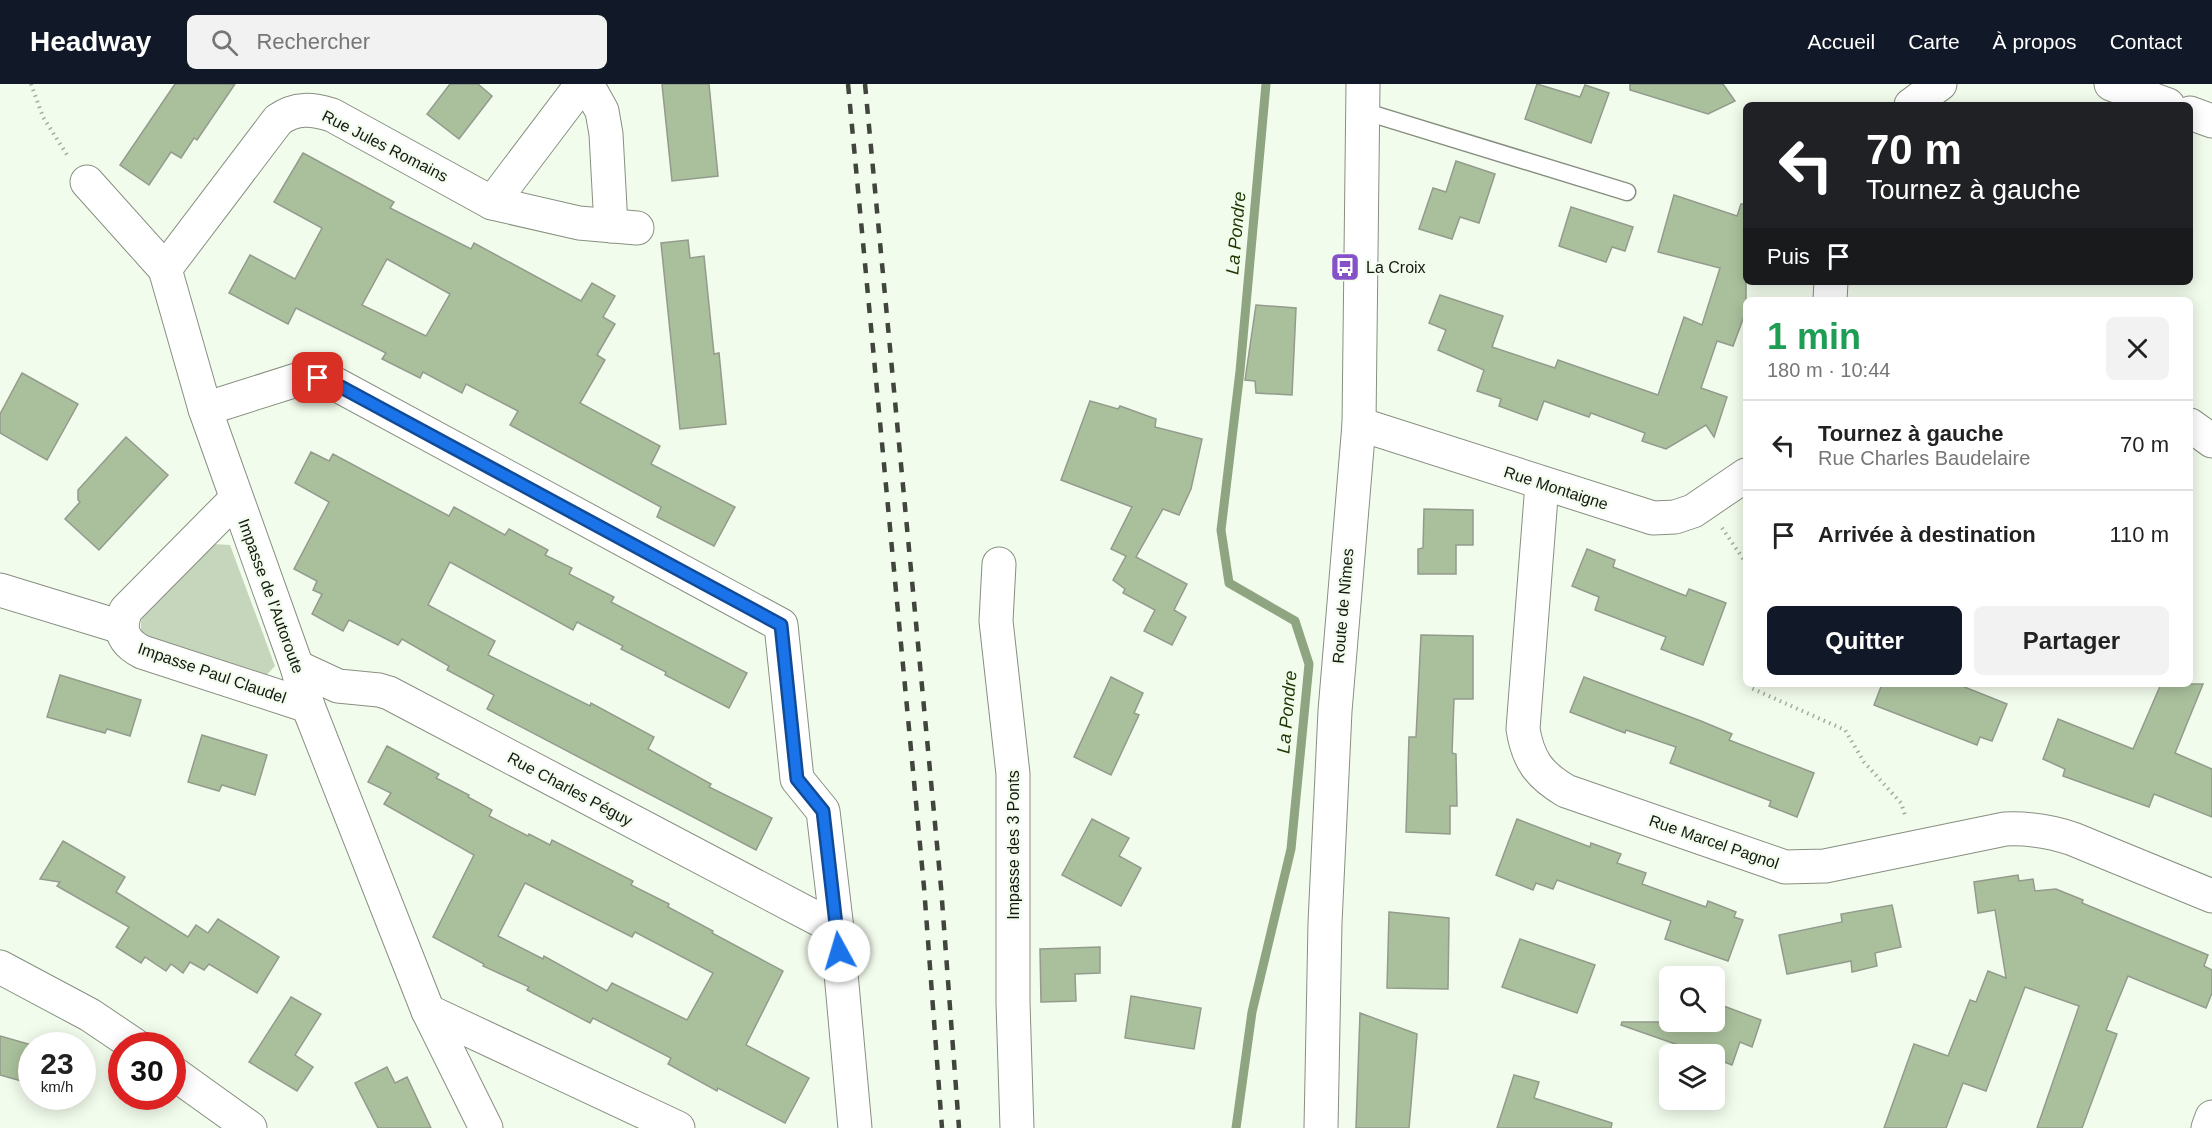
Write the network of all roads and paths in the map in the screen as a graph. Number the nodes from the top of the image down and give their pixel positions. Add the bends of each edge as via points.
1 (31, 84) edge
2 (582, 84) edge
3 (587, 84) edge
4 (1940, 84) edge
5 (2111, 84) edge
6 (1363, 97) edge
7 (1915, 102) edge
8 (2160, 102) edge
9 (2193, 114) edge
10 (2212, 121) edge
11 (87, 182) joint
12 (1627, 192) dead end
13 (492, 203) junction
14 (165, 269) junction
15 (206, 409) junction
16 (1359, 424) junction
17 (2193, 427) edge
18 (2212, 441) edge
19 (1743, 477) edge
20 (1542, 484) junction
21 (236, 499) junction
22 (1705, 503) junction
23 (1743, 558) edge
24 (999, 564) dead end
25 (0, 590) edge
26 (121, 627) junction
27 (297, 668) junction
28 (1752, 687) edge
29 (308, 706) junction
30 (1915, 846) junction
31 (2212, 896) edge
32 (837, 929) junction
33 (0, 967) edge
34 (428, 1011) junction
35 (115, 1032) edge
36 (186, 1082) edge
37 (2212, 1117) edge
38 (250, 1128) edge
39 (486, 1128) edge
40 (678, 1128) edge
41 (855, 1128) edge
42 (1017, 1128) edge
43 (1322, 1128) edge
44 (2208, 1128) edge

1 - 11 path via 55,139
2 - 13 street
3 - 13 street via 602,111 624,227 539,215
4 - 7 street
5 - 8 street
6 - 12 lane
6 - 16 street, Route de Nîmes
9 - 10 street
11 - 14 street, Impasse de l'Autoroute
13 - 14 street, Rue Jules Romains via 332,115 290,112 278,120
14 - 15 street, Impasse de l'Autoroute
15 - 21 street, Impasse de l'Autoroute
15 - 32 street via 306,377 330,381 781,625 797,779 823,811
16 - 20 street, Rue Montaigne
16 - 43 street, Route de Nîmes via 1335,711 1325,923
17 - 18 street
19 - 22 street, Rue Montaigne
20 - 22 street, Rue Montaigne via 1653,518 1676,518
20 - 30 street, Rue Marcel Pagnol via 1524,729 1527,751 1550,781 1566,791 1785,867 1826,866
21 - 26 street, Impasse Paul Claudel via 126,610
21 - 27 street, Impasse de l'Autoroute
22 - 23 path
24 - 42 street, Impasse des 3 Ponts via 996,621 1013,774
25 - 26 street
26 - 29 street, Impasse Paul Claudel via 128,642 142,652
27 - 29 street, Impasse de l'Autoroute
27 - 32 street, Rue Charles Péguy via 338,686 389,693
28 - 30 path via 1845,730 1864,762 1901,803
29 - 34 street, Impasse de l'Autoroute
30 - 31 street, Rue Marcel Pagnol via 2005,829 2051,831
32 - 41 street
33 - 35 street
34 - 39 street, Impasse de l'Autoroute
34 - 40 street
36 - 38 street
37 - 44 street

